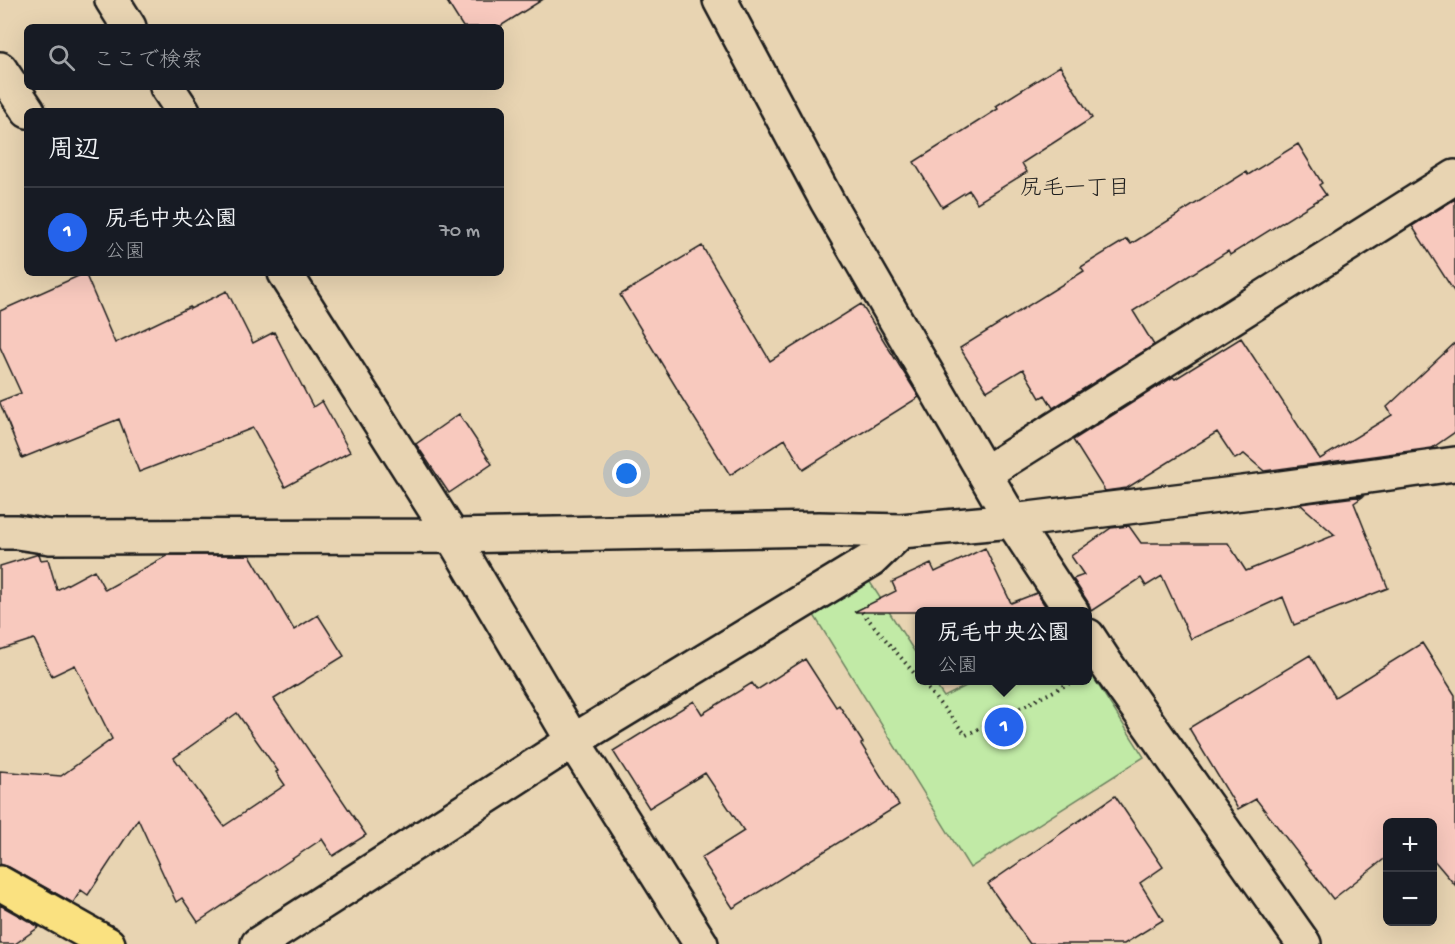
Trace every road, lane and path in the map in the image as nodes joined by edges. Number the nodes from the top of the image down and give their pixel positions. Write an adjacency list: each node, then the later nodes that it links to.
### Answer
1 (112, 0): 3 (street)
2 (720, 0): 11 (street)
3 (127, 24)
4 (0, 69): 6 (street)
5 (169, 90): 7 (street)
6 (26, 108)
7 (181, 108)
8 (1455, 177): 11 (street)
9 (287, 276): 15 (street)
10 (1455, 464): 12 (street)
11 (985, 473): 12 (street)
12 (1012, 521): 13 (street); 17 (street)
13 (901, 531): 15 (street); 16 (street)
14 (0, 532): 15 (street)
15 (452, 536): 22 (street)
16 (837, 582): 19 (path); 22 (street)
17 (1069, 607)
18 (1092, 642): 27 (street)
19 (915, 674)
20 (924, 685): 21 (path)
21 (1067, 685)
22 (573, 741): 25 (street); 26 (street)
23 (0, 883): 24 (main road)
24 (108, 944)
25 (258, 944)
26 (701, 944)
27 (1304, 944)

